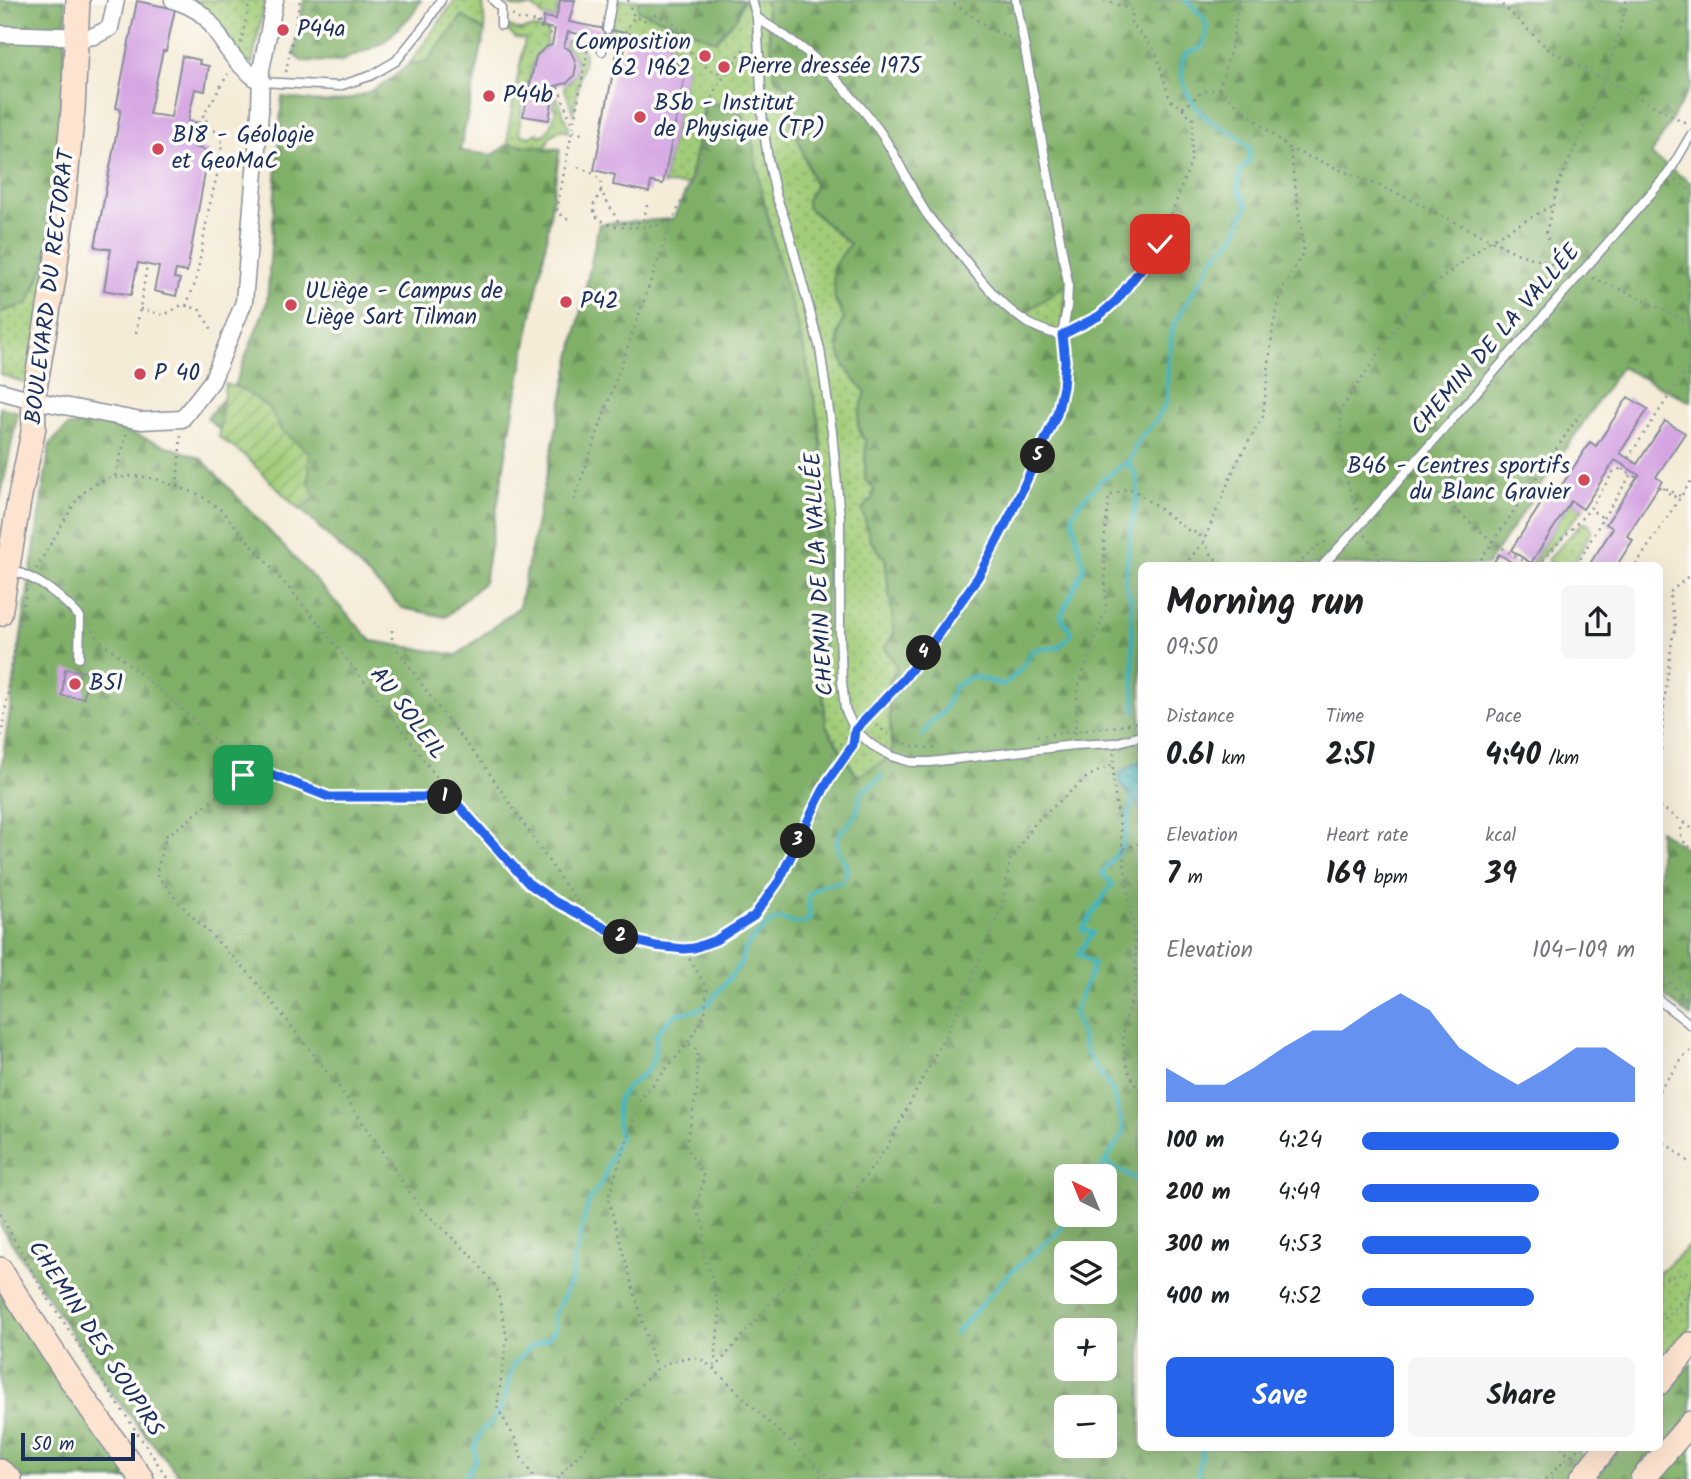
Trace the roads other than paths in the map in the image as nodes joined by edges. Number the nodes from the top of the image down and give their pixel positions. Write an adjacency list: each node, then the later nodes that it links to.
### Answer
1 (78, 0): 14 (main road, BOULEVARD DU RECTORAT)
2 (116, 0): 14 (street)
3 (173, 0): 17 (street)
4 (275, 0): 17 (street)
5 (442, 0): 17 (lane)
6 (493, 0): 11 (lane)
7 (612, 0): 12 (lane)
8 (752, 0): 10 (lane, CHEMIN DE LA VALLÉE)
9 (1016, 0): 19 (lane)
10 (757, 18): 19 (lane); 26 (lane, CHEMIN DE LA VALLÉE)
11 (502, 25)
12 (607, 29)
13 (0, 34): 14 (street)
14 (77, 37): 21 (main road, BOULEVARD DU RECTORAT)
15 (605, 39): 16 (lane)
16 (602, 51)
17 (260, 82): 21 (street)
18 (1691, 135): 22 (lane, CHEMIN DE LA VALLÉE)
19 (1062, 335): 26 (lane)
20 (0, 391): 21 (street)
21 (33, 400): 23 (main road, BOULEVARD DU RECTORAT)
22 (1326, 562)
23 (8, 568): 24 (main road, BOULEVARD DU RECTORAT); 25 (lane)
24 (0, 614)
25 (79, 658)
26 (855, 730): 27 (lane)
27 (1138, 737)
28 (1663, 1003): 29 (lane)
29 (1691, 1025)
30 (0, 1269): 37 (main road)
31 (1691, 1344): 32 (main road)
32 (1663, 1377)
33 (1691, 1423): 39 (main road)
34 (1603, 1451): 38 (main road)
35 (0, 1471): 36 (main road)
36 (10, 1479)
37 (142, 1479)
38 (1581, 1479)
39 (1642, 1479)

